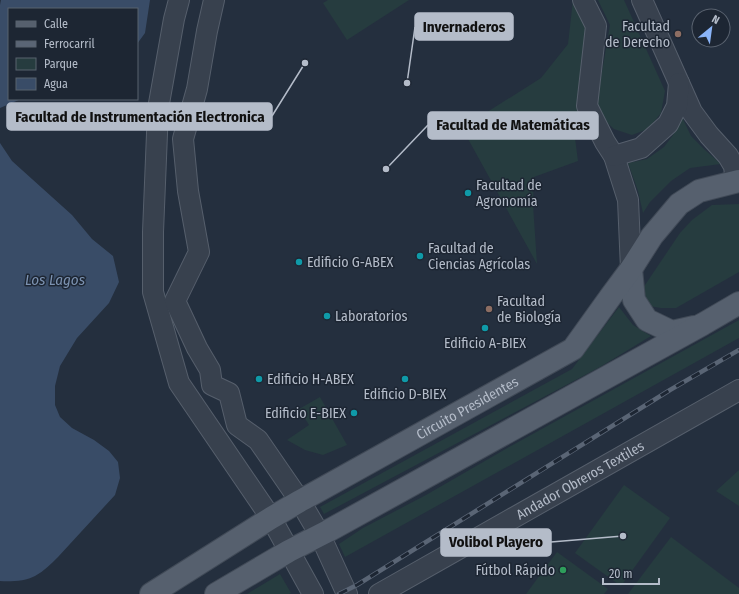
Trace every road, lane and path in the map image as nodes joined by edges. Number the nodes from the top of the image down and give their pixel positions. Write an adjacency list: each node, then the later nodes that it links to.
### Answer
1 (179, 0): 13 (street)
2 (214, 0): 12 (street)
3 (583, 0): 6 (street)
4 (642, 0): 5 (street)
5 (679, 83): 6 (street); 7 (street)
6 (614, 156): 8 (street)
7 (736, 181): 8 (main road, Circuito Presidentes)
8 (631, 269): 10 (main road); 12 (main road, Circuito Presidentes)
9 (739, 303): 10 (main road)
10 (703, 324): 14 (main road)
11 (739, 390): 20 (street, Andador Obreros Textiles)
12 (300, 501): 13 (main road, Circuito Presidentes); 14 (street)
13 (271, 518): 15 (street); 16 (main road, Circuito Presidentes)
14 (320, 535): 15 (main road); 19 (street)
15 (289, 551): 17 (main road); 18 (street)
16 (151, 594)
17 (216, 594)
18 (313, 594)
19 (347, 594)
20 (379, 594)

